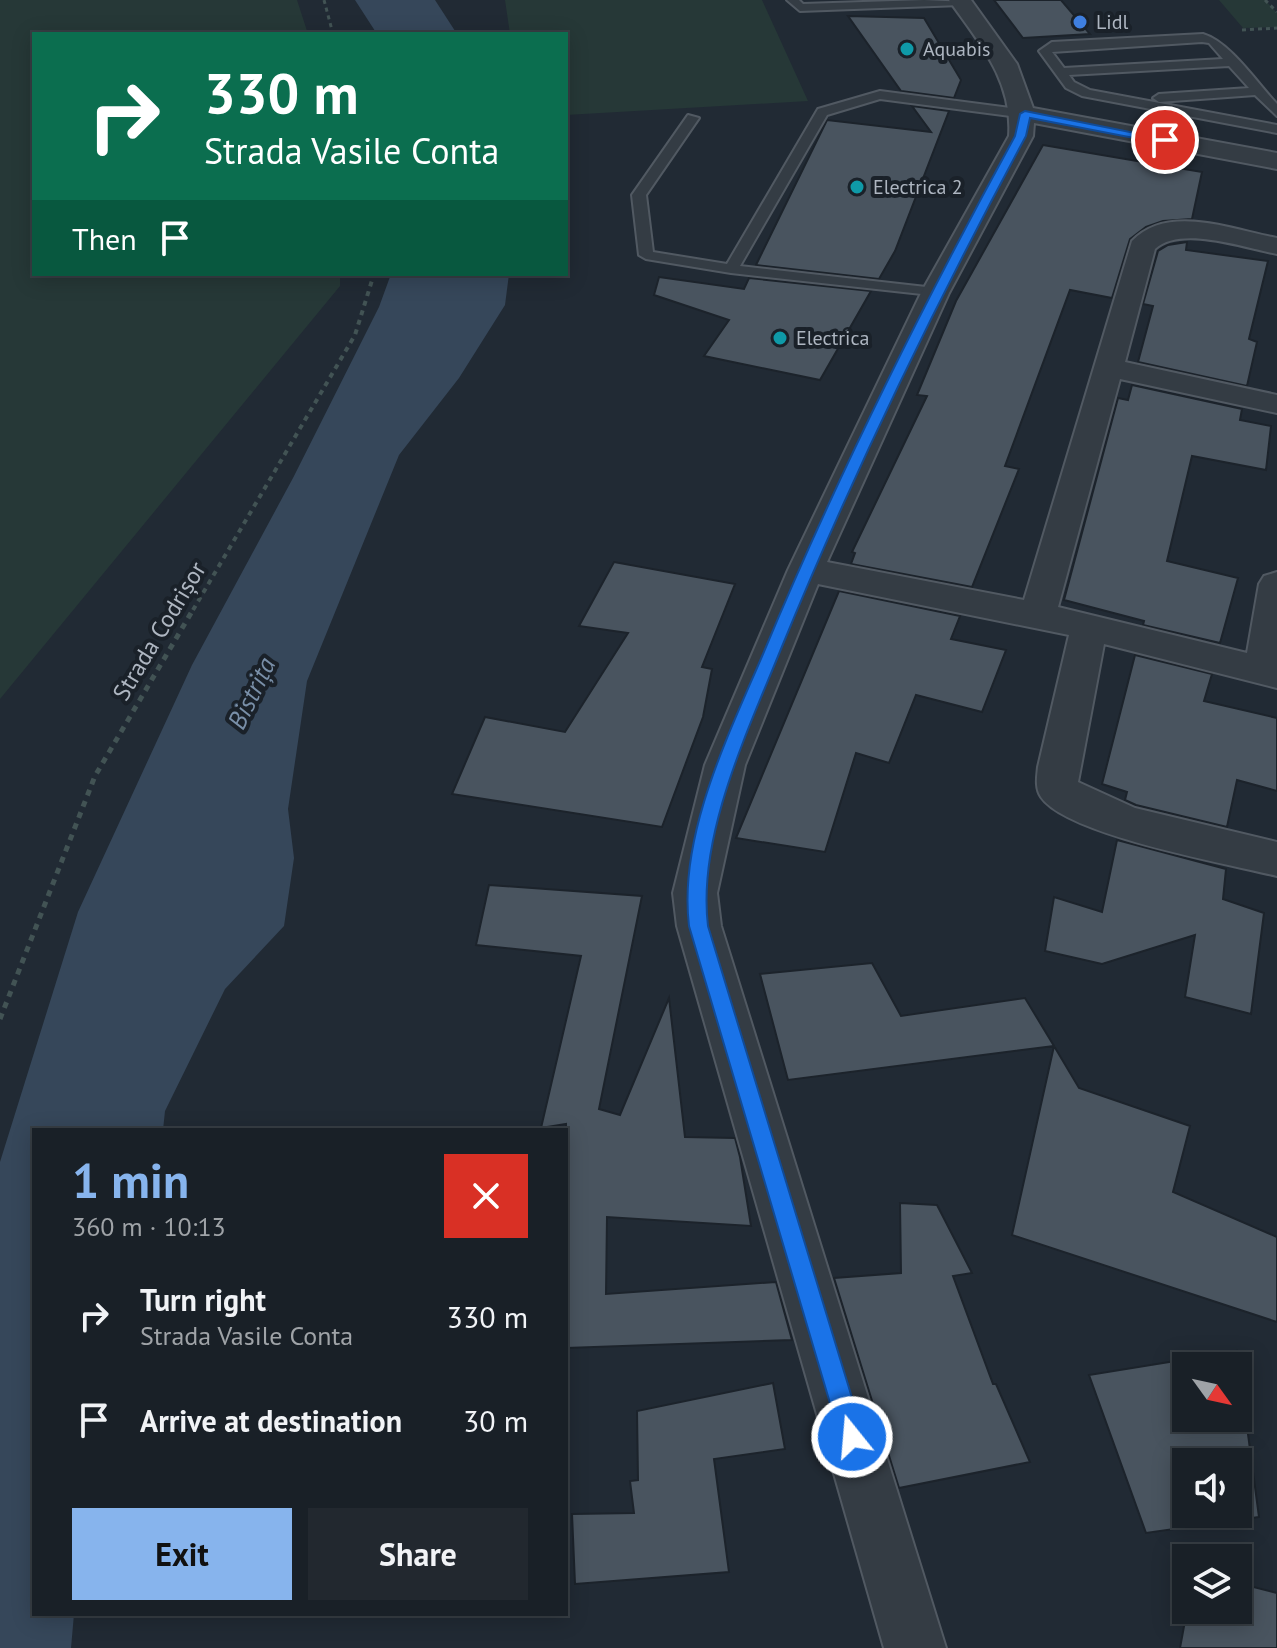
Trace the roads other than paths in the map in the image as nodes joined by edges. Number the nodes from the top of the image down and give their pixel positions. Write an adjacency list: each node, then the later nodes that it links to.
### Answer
1 (793, 0): 2 (lane)
2 (960, 1): 8 (street)
3 (1234, 62): 4 (lane); 4 (lane); 5 (lane)
4 (1061, 72): 6 (lane)
5 (1259, 91): 6 (lane); 7 (lane)
6 (1126, 101): 10 (lane)
7 (1277, 112)
8 (1025, 114): 11 (street); 13 (lane); 14 (street)
9 (693, 118): 13 (lane)
10 (1277, 129)
11 (1277, 161)
12 (1277, 246): 15 (street)
13 (731, 269): 14 (lane)
14 (935, 293): 17 (street)
15 (1110, 368): 16 (street); 19 (street)
16 (1277, 404)
17 (806, 570): 19 (street); 23 (street)
18 (1277, 584): 21 (street)
19 (1038, 615): 20 (street)
20 (1089, 627): 21 (street); 22 (street)
21 (1270, 672)
22 (1277, 859)
23 (915, 1648)

